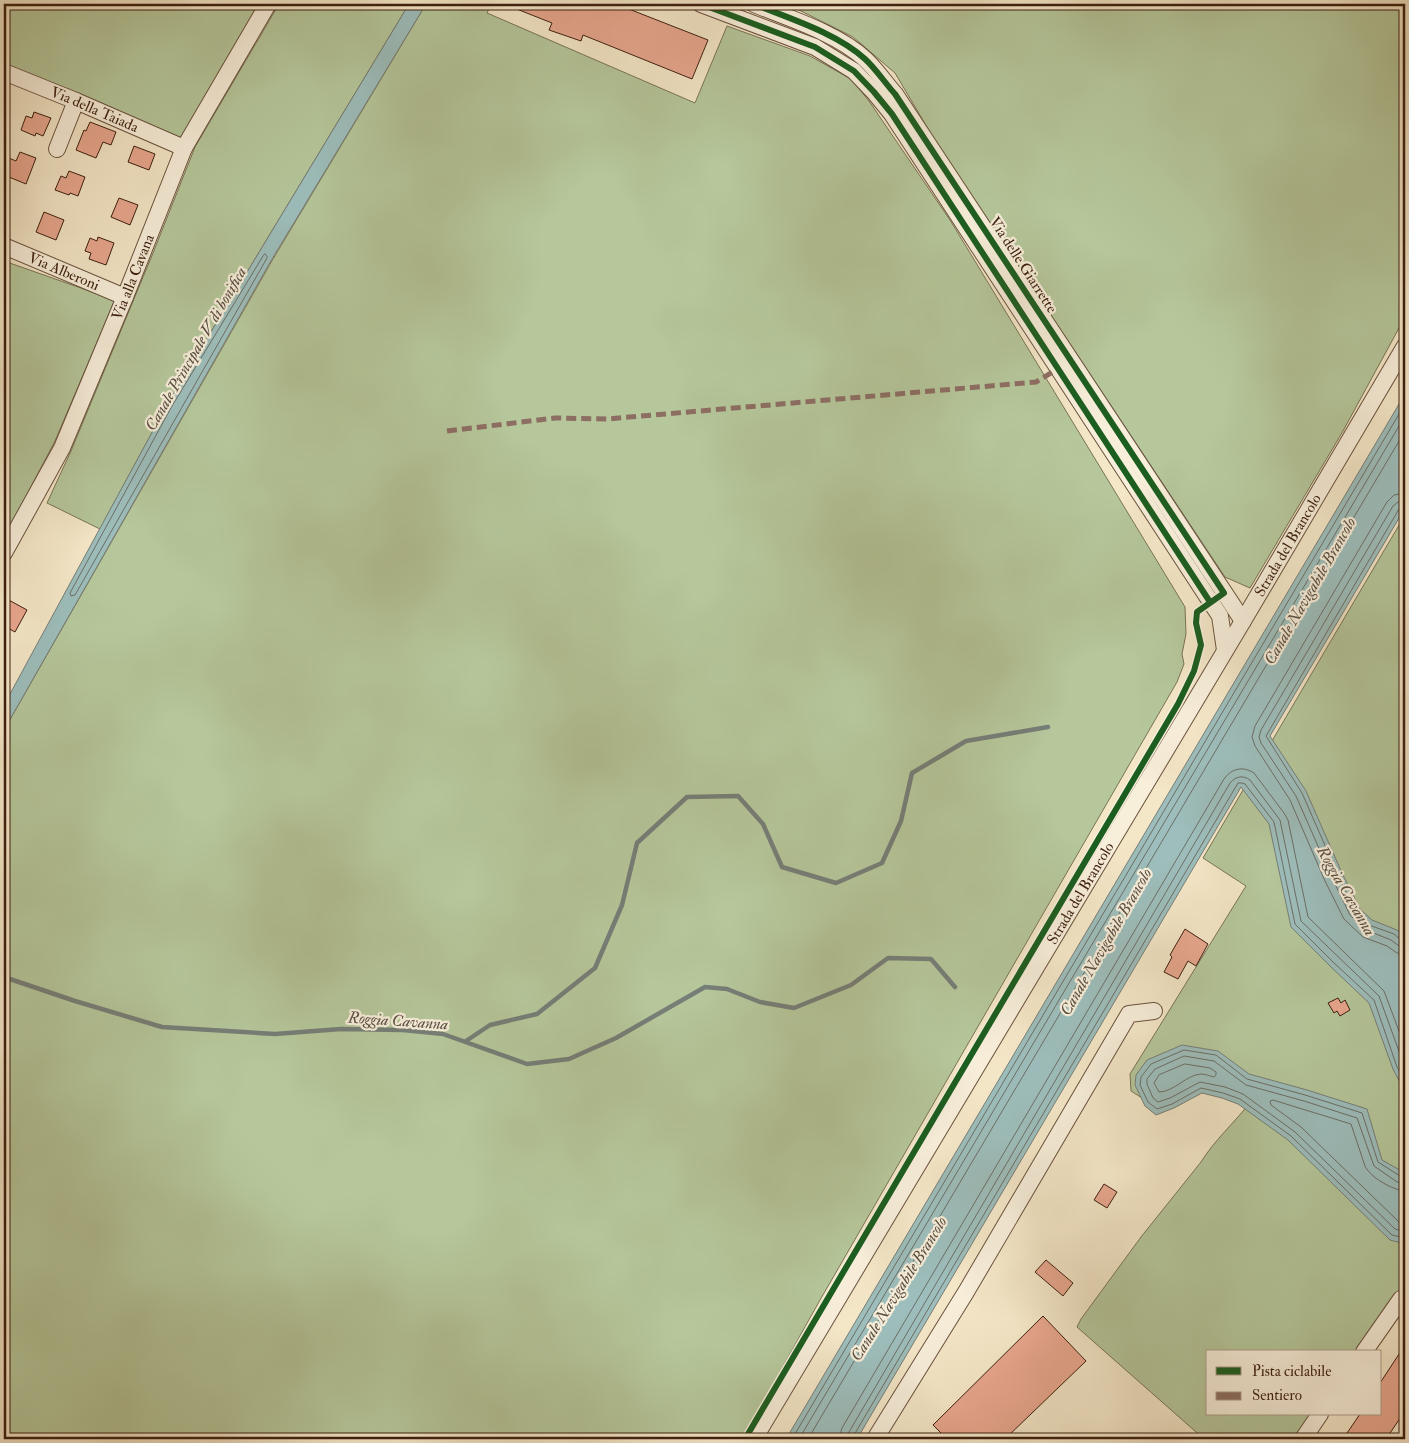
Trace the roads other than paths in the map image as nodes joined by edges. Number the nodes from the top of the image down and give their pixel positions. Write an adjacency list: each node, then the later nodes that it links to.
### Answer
1 (268, 4): 6 (street, Via alla Cavana)
2 (701, 4): 15 (street, Via delle Giarrette)
3 (754, 4): 12 (street, Via delle Giarrette)
4 (4, 72): 5 (street, Via della Taiada)
5 (76, 101): 6 (street, Via della Taiada); 7 (street)
6 (184, 148): 9 (street, Via alla Cavana)
7 (57, 149)
8 (4, 246): 9 (street, Via Alberoni)
9 (125, 297): 11 (street, Via alla Cavana)
10 (1405, 346): 13 (street, Strada del Brancolo)
11 (4, 553)
12 (1230, 601): 13 (street); 14 (street, Via delle Giarrette)
13 (1254, 601): 14 (street, Strada del Brancolo)
14 (1243, 621): 15 (street, Strada del Brancolo)
15 (1229, 644): 20 (street, Strada del Brancolo)
16 (1154, 1011): 21 (street)
17 (1401, 1299): 18 (street)
18 (1365, 1350)
19 (1319, 1416): 22 (street)
20 (754, 1439)
21 (875, 1439)
22 (1303, 1439)

